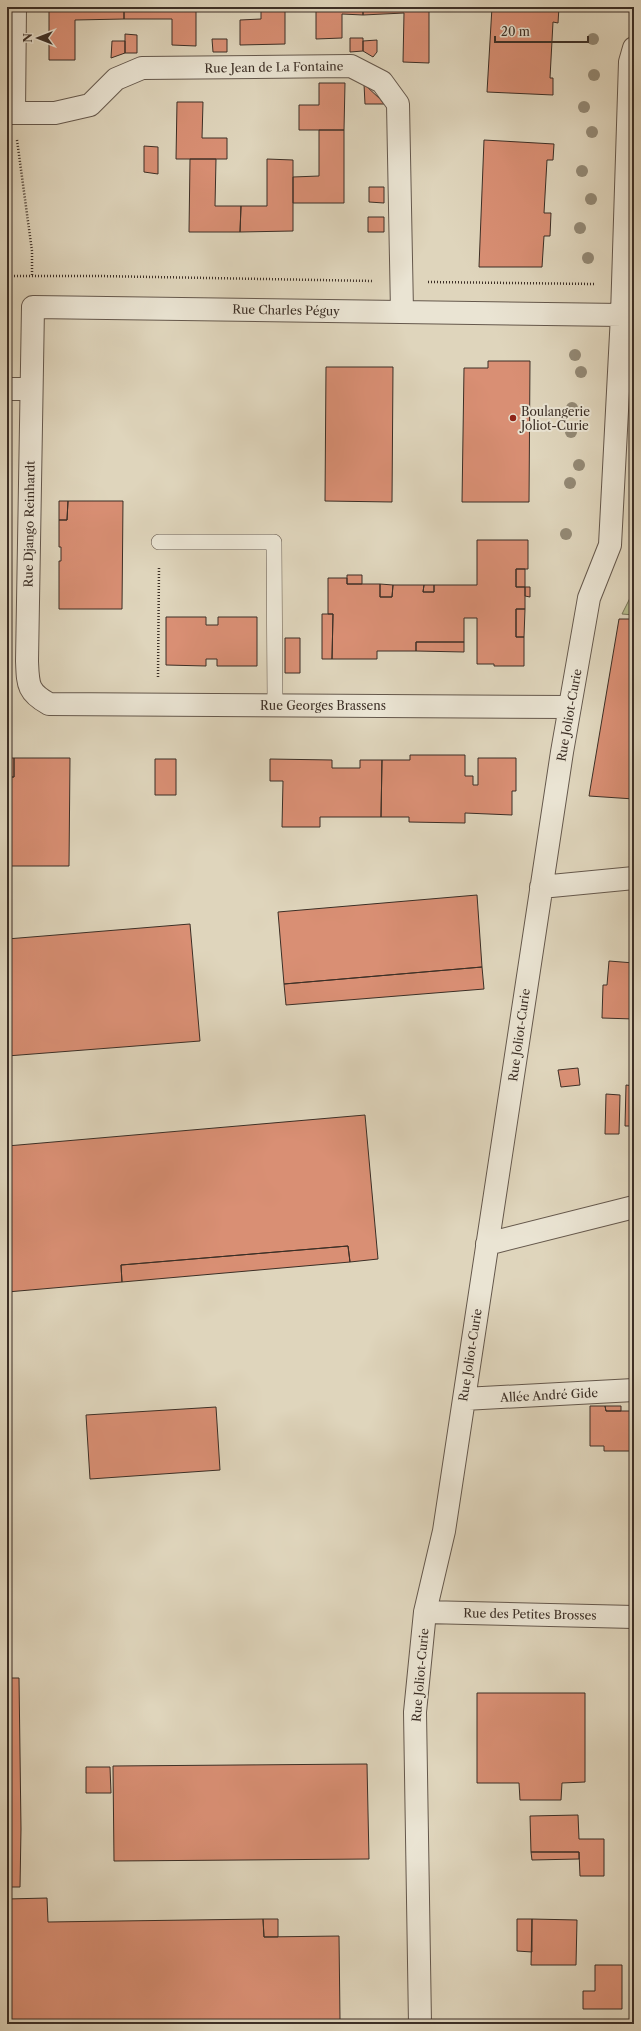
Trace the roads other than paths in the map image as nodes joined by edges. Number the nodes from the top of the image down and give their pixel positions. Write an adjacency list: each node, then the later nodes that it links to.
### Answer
1 (15, 7): 3 (street)
2 (634, 48): 4 (street, Rue Joliot-Curie)
3 (11, 113): 6 (street, Rue Jean de La Fontaine)
4 (630, 169): 7 (street, Rue Joliot-Curie)
5 (33, 307): 6 (street, Rue Charles Péguy); 9 (street, Rue Django Reinhardt)
6 (402, 311): 7 (street, Rue Charles Péguy)
7 (622, 315): 13 (street, Rue Joliot-Curie)
8 (7, 389): 9 (street)
9 (31, 389): 11 (street, Rue Django Reinhardt)
10 (159, 542): 12 (lane)
11 (76, 703): 12 (street, Rue Georges Brassens)
12 (275, 704): 13 (street, Rue Georges Brassens)
13 (570, 707): 15 (street, Rue Joliot-Curie)
14 (634, 878): 15 (street)
15 (541, 887): 17 (street, Rue Joliot-Curie)
16 (634, 1207): 17 (street)
17 (488, 1244): 19 (street, Rue Joliot-Curie)
18 (634, 1390): 19 (street, Allée André Gide)
19 (464, 1399): 20 (street, Rue Joliot-Curie)
20 (425, 1612): 21 (street, Rue des Petites Brosses); 22 (street, Rue Joliot-Curie)
21 (634, 1617)
22 (420, 2024)

